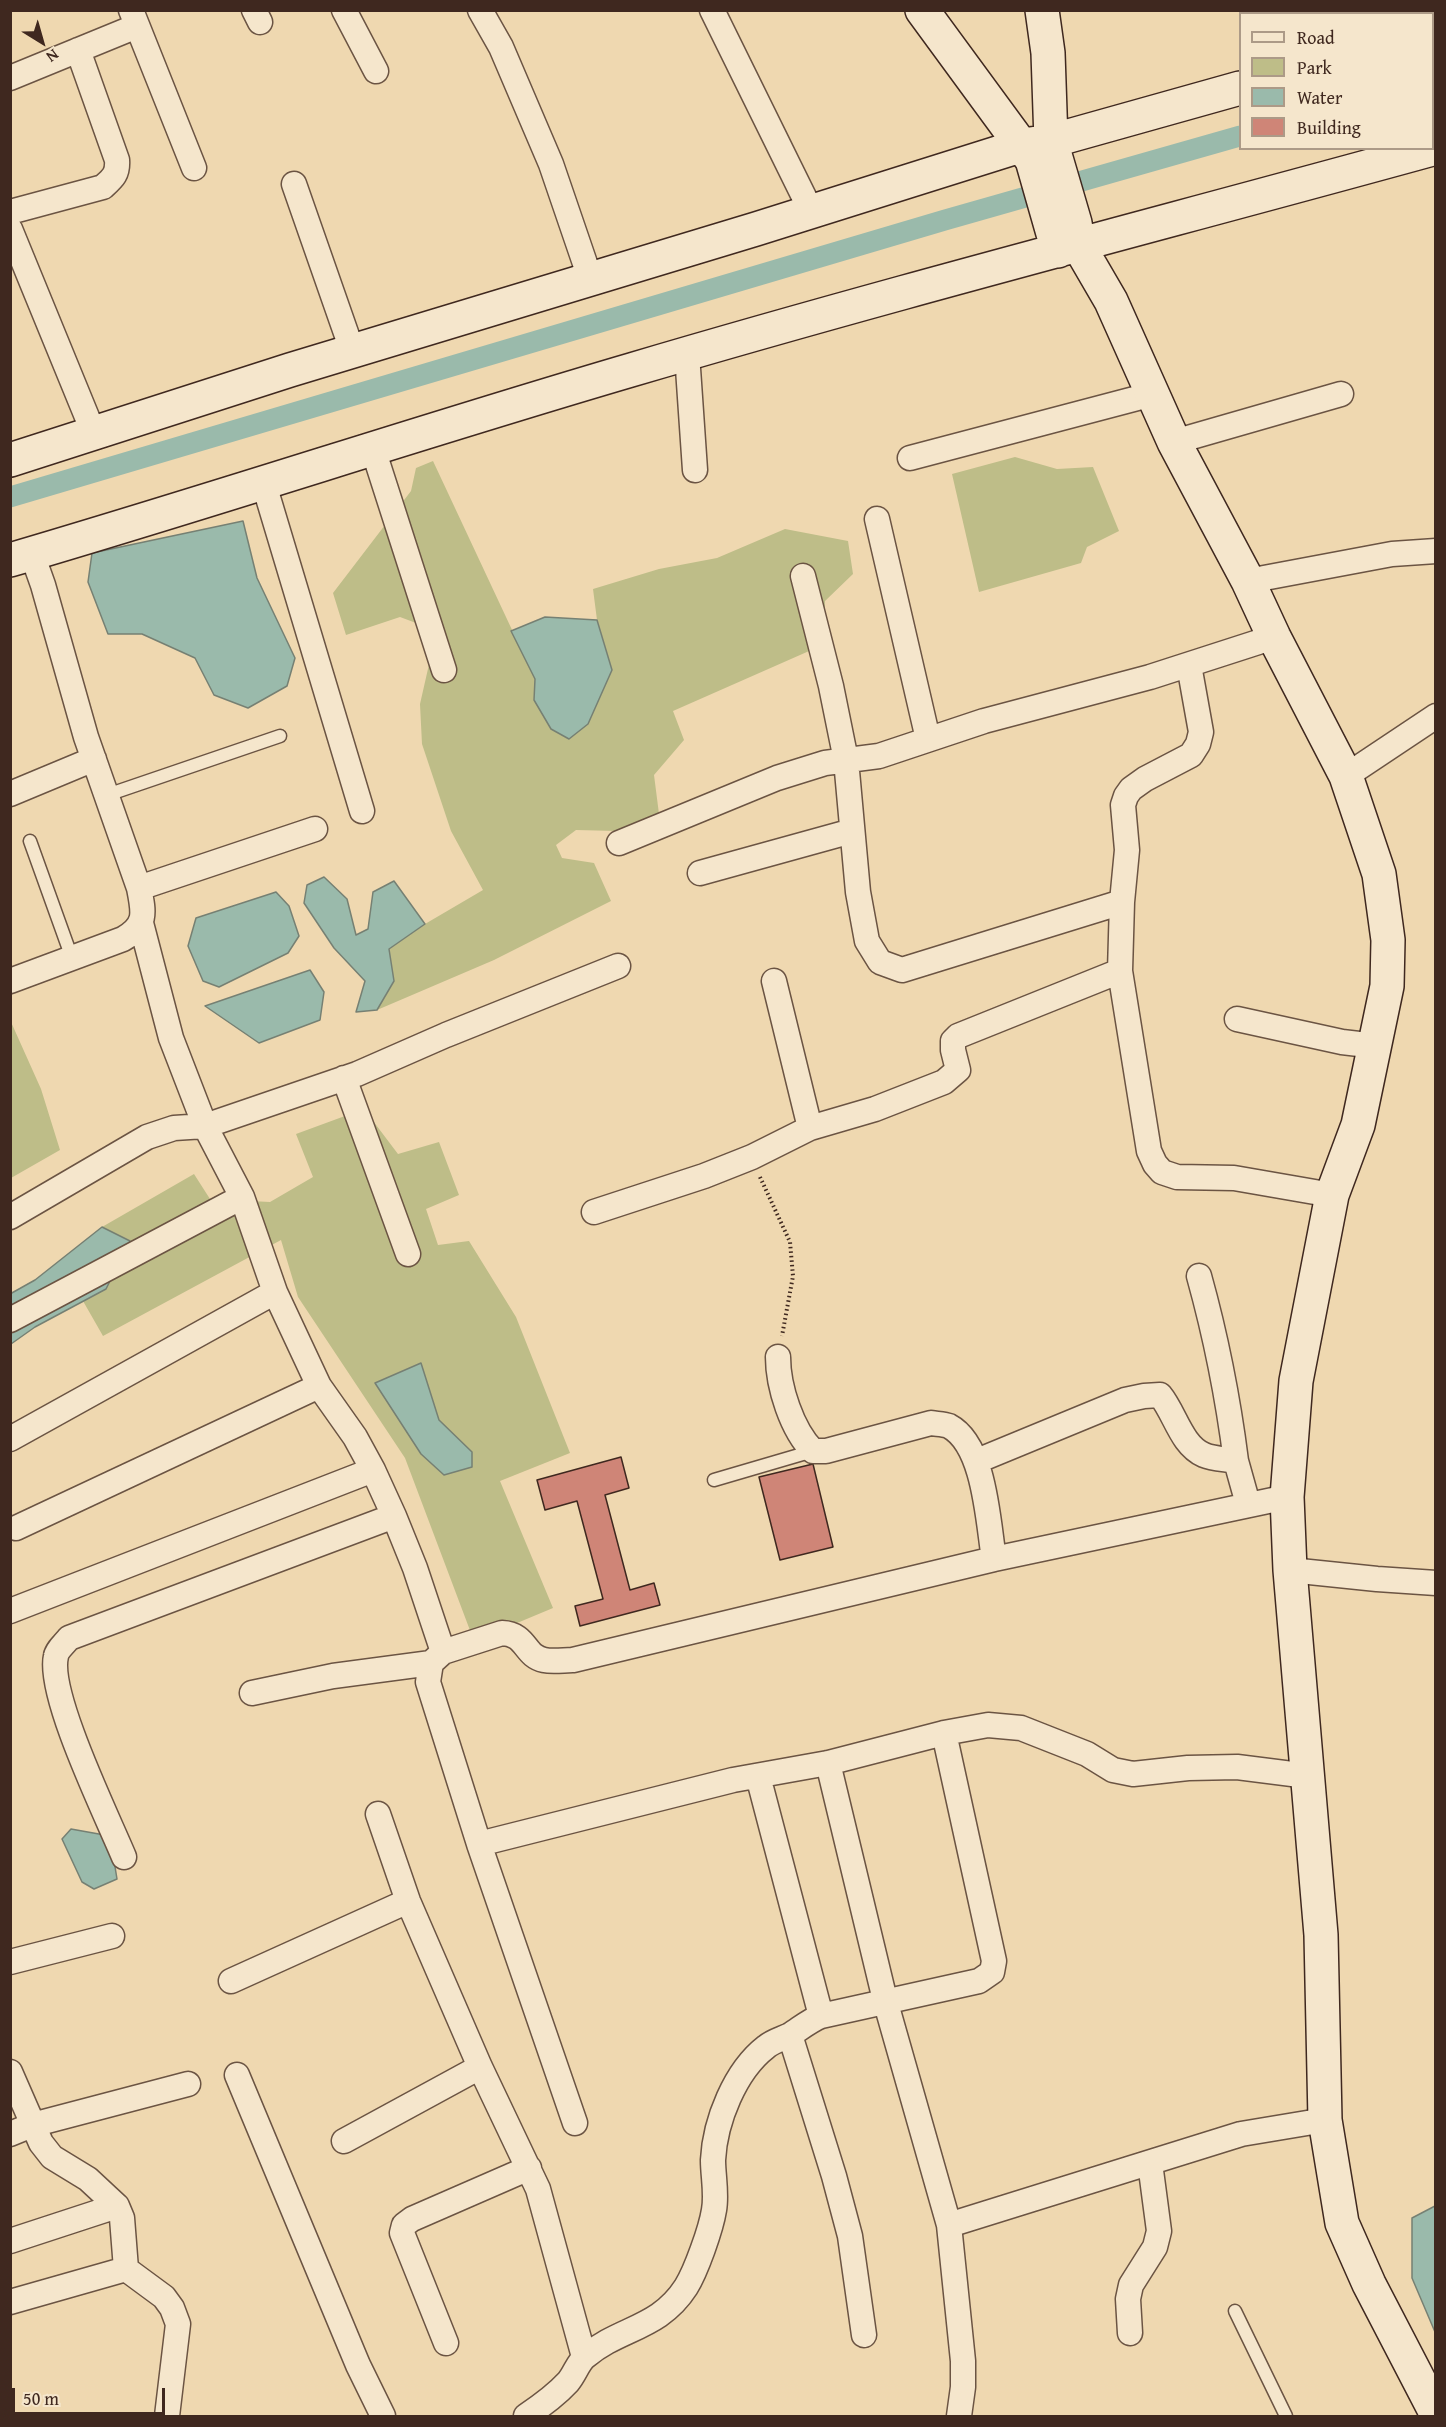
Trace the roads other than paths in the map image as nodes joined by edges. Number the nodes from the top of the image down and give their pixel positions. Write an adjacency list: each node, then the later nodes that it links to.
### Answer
1 (344, 10): 8 (street)
2 (480, 10): 19 (street)
3 (712, 10): 15 (street)
4 (922, 10): 12 (street)
5 (1042, 10): 12 (street)
6 (134, 18): 7 (street); 13 (street)
7 (78, 50): 9 (street); 16 (street)
8 (376, 71)
9 (10, 78)
10 (1239, 88): 12 (street)
11 (1428, 150): 18 (street)
12 (1042, 157): 15 (street); 18 (street)
13 (194, 168)
14 (294, 184): 20 (street)
15 (811, 211): 19 (street)
16 (10, 212)
17 (10, 229): 24 (street)
18 (1066, 237): 21 (street); 22 (street)
19 (590, 278): 20 (street)
20 (352, 351): 24 (street)
21 (687, 354): 26 (street); 29 (street)
22 (1153, 394): 25 (street); 27 (street)
23 (1341, 394): 25 (street)
24 (94, 434): 28 (street)
25 (1174, 442): 35 (street)
26 (373, 449): 30 (street); 38 (street)
27 (910, 459)
28 (10, 460)
29 (695, 470)
30 (263, 482): 33 (street); 47 (street)
31 (878, 519): 41 (street)
32 (1436, 551): 35 (street)
33 (21, 557): 42 (street)
34 (803, 576): 43 (street)
35 (1248, 581): 36 (street)
36 (1274, 637): 37 (street); 44 (street)
37 (1189, 665): 41 (street); 54 (street)
38 (444, 670)
39 (1436, 716): 44 (street)
40 (280, 736): 46 (lane)
41 (928, 739): 43 (street)
42 (94, 759): 45 (street); 46 (street)
43 (846, 760): 49 (street); 51 (street)
44 (1346, 776): 62 (street)
45 (10, 794)
46 (106, 795): 53 (street)
47 (362, 811)
48 (315, 829): 53 (street)
49 (852, 831): 52 (street); 54 (street)
50 (30, 841): 56 (lane)
51 (619, 843)
52 (700, 873)
53 (139, 888): 55 (street)
54 (1122, 902): 58 (street)
55 (141, 922): 56 (street); 64 (street)
56 (72, 958): 59 (street)
57 (618, 966): 63 (street)
58 (1119, 971): 65 (street); 66 (street)
59 (10, 981)
60 (774, 981): 65 (street)
61 (1238, 1019): 62 (street)
62 (1376, 1046): 66 (street)
63 (344, 1078): 64 (street); 70 (street)
64 (205, 1126): 67 (street); 69 (street)
65 (810, 1128): 68 (street)
66 (1332, 1196): 82 (street)
67 (242, 1197): 72 (street); 73 (street)
68 (594, 1212)
69 (10, 1217)
70 (408, 1254)
71 (1199, 1276): 79 (street)
72 (275, 1292): 75 (street); 76 (street)
73 (10, 1320)
74 (778, 1357): 77 (street)
75 (319, 1386): 80 (street); 85 (street)
76 (10, 1439)
77 (813, 1451): 78 (street); 81 (lane)
78 (977, 1461): 79 (street); 86 (street)
79 (1236, 1461): 83 (street)
80 (373, 1470): 84 (street); 89 (street)
81 (714, 1480)
82 (1287, 1497): 83 (street); 87 (street)
83 (1248, 1504): 86 (street)
84 (394, 1516): 90 (street); 98 (street)
85 (16, 1528)
86 (994, 1558): 90 (street)
87 (1290, 1570): 88 (street); 95 (street)
88 (1436, 1582)
89 (10, 1611)
90 (437, 1658): 91 (street); 97 (street)
91 (252, 1693)
92 (944, 1733): 93 (street); 95 (street); 103 (street)
93 (828, 1763): 94 (street); 103 (street)
94 (758, 1776): 97 (street); 104 (street)
95 (1308, 1776): 110 (street)
96 (378, 1814): 99 (street)
97 (479, 1844): 111 (street)
98 (124, 1857)
99 (408, 1901): 102 (street); 106 (street)
100 (112, 1936): 101 (street)
101 (10, 1962)
102 (231, 1981)
103 (885, 2000): 104 (street); 117 (street)
104 (821, 2016): 105 (street)
105 (790, 2035): 123 (street); 125 (street)
106 (480, 2067): 113 (street); 115 (street)
107 (10, 2072): 112 (street)
108 (237, 2075): 128 (street)
109 (188, 2084): 112 (street)
110 (1325, 2120): 114 (street); 126 (street)
111 (575, 2123)
112 (21, 2129): 116 (street)
113 (344, 2140)
114 (1150, 2163): 117 (street); 122 (street)
115 (529, 2168): 124 (street); 125 (street)
116 (117, 2206): 118 (street); 119 (street)
117 (949, 2225): 130 (street)
118 (10, 2241)
119 (126, 2269): 120 (street); 127 (street)
120 (10, 2302)
121 (1235, 2311): 131 (lane)
122 (1130, 2332)
123 (864, 2335)
124 (446, 2343)
125 (584, 2357): 129 (street)
126 (1436, 2413)
127 (167, 2416)
128 (383, 2416)
129 (526, 2416)
130 (959, 2416)
131 (1286, 2416)

